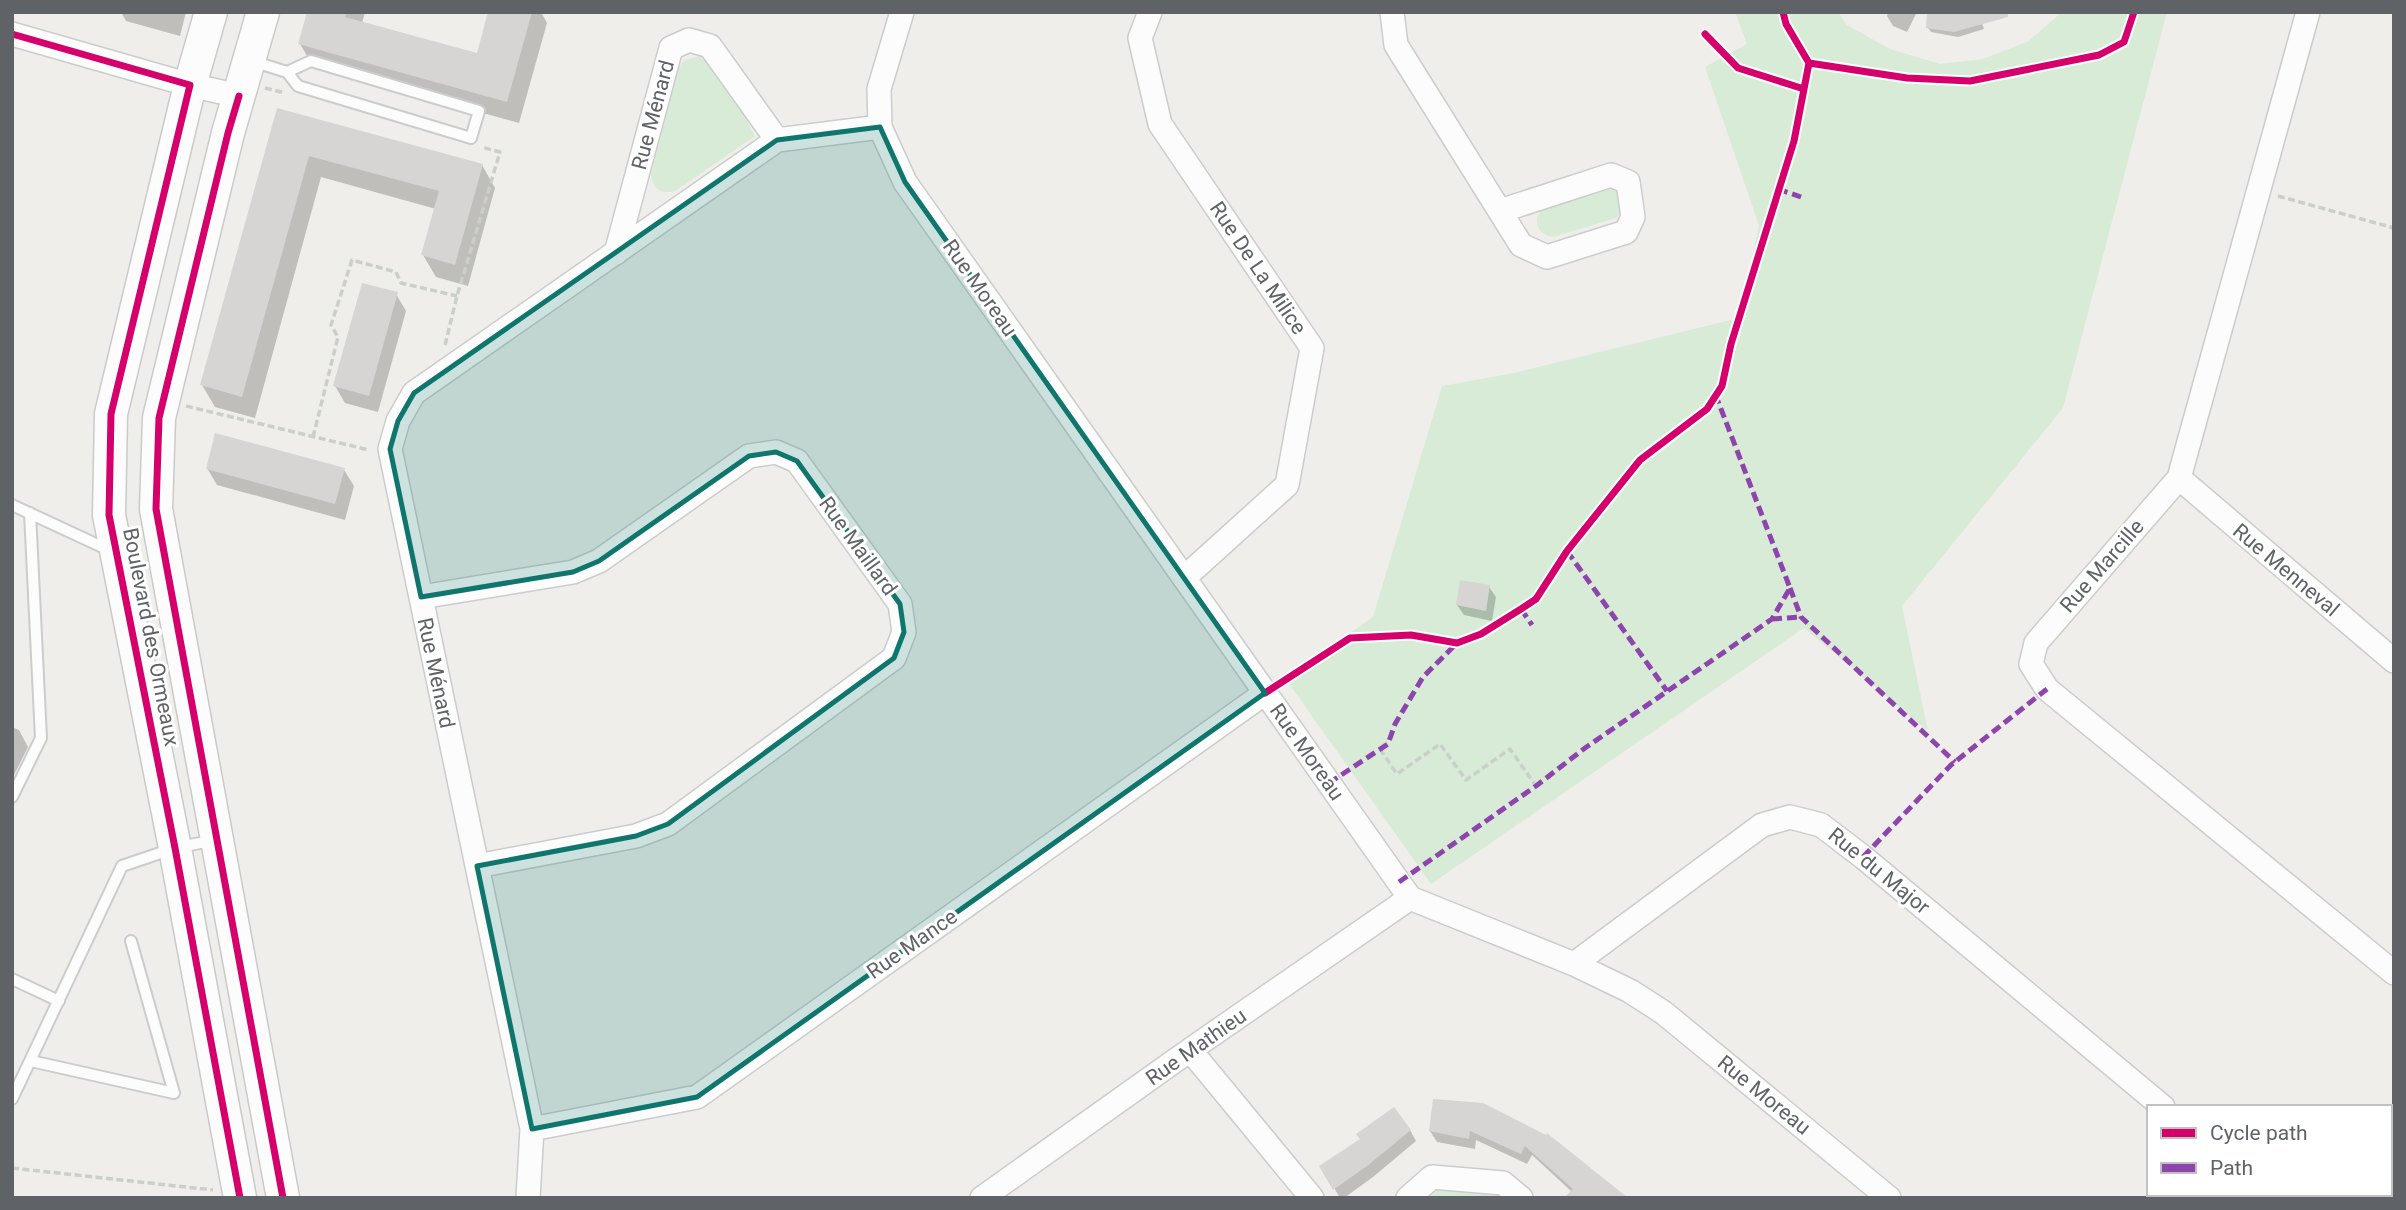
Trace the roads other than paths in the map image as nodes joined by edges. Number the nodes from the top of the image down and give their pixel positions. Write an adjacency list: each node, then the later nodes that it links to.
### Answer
1 (211, 12): 10 (street, Boulevard des Ormeaux)
2 (263, 12): 9 (street, Boulevard des Ormeaux)
3 (902, 12): 11 (street, Rue Moreau)
4 (1150, 12): 19 (street, Rue De La Milice)
5 (1392, 12): 13 (street)
6 (2308, 12): 15 (street, Rue Marcille)
7 (12, 34): 10 (street)
8 (287, 72): 8 (lane); 9 (lane)
9 (244, 80): 10 (street); 24 (street, Boulevard des Ormeaux)
10 (190, 85): 18 (street, Boulevard des Ormeaux)
11 (880, 127): 12 (street, Rue Ménard); 19 (street, Rue Moreau)
12 (777, 140): 14 (street, Rue Ménard); 14 (street, Rue Ménard)
13 (1500, 211): 13 (street)
14 (616, 253): 20 (street, Rue Ménard)
15 (2179, 478): 21 (street, Rue Menneval); 30 (street, Rue Marcille)
16 (12, 505): 17 (lane)
17 (30, 513): 18 (lane); 23 (lane)
18 (117, 554): 25 (street, Boulevard des Ormeaux)
19 (1184, 578): 22 (street, Rue Moreau)
20 (421, 597): 26 (street, Rue Ménard); 26 (street, Rue Maillard)
21 (2394, 661)
22 (1265, 693): 27 (street, Rue Moreau); 37 (street, Rue Mance)
23 (12, 797)
24 (217, 839): 25 (lane); 40 (street, Boulevard des Ormeaux)
25 (175, 848): 32 (lane); 38 (street, Boulevard des Ormeaux)
26 (477, 866): 37 (street, Rue Ménard)
27 (1410, 898): 29 (street, Rue Moreau); 33 (street, Rue Mathieu)
28 (131, 941): 34 (lane)
29 (1574, 964): 36 (street, Rue du Major); 45 (street, Rue Moreau)
30 (2394, 973)
31 (12, 979): 32 (lane)
32 (59, 1001): 34 (lane)
33 (1190, 1050): 39 (street, Rue Mathieu); 42 (street)
34 (31, 1061): 35 (lane)
35 (12, 1099)
36 (2161, 1105)
37 (531, 1129): 41 (street, Rue Ménard)
38 (240, 1195)
39 (988, 1196)
40 (283, 1198)
41 (528, 1198)
42 (1312, 1198)
43 (1408, 1198): 44 (street)
44 (1521, 1198)
45 (1889, 1198)

